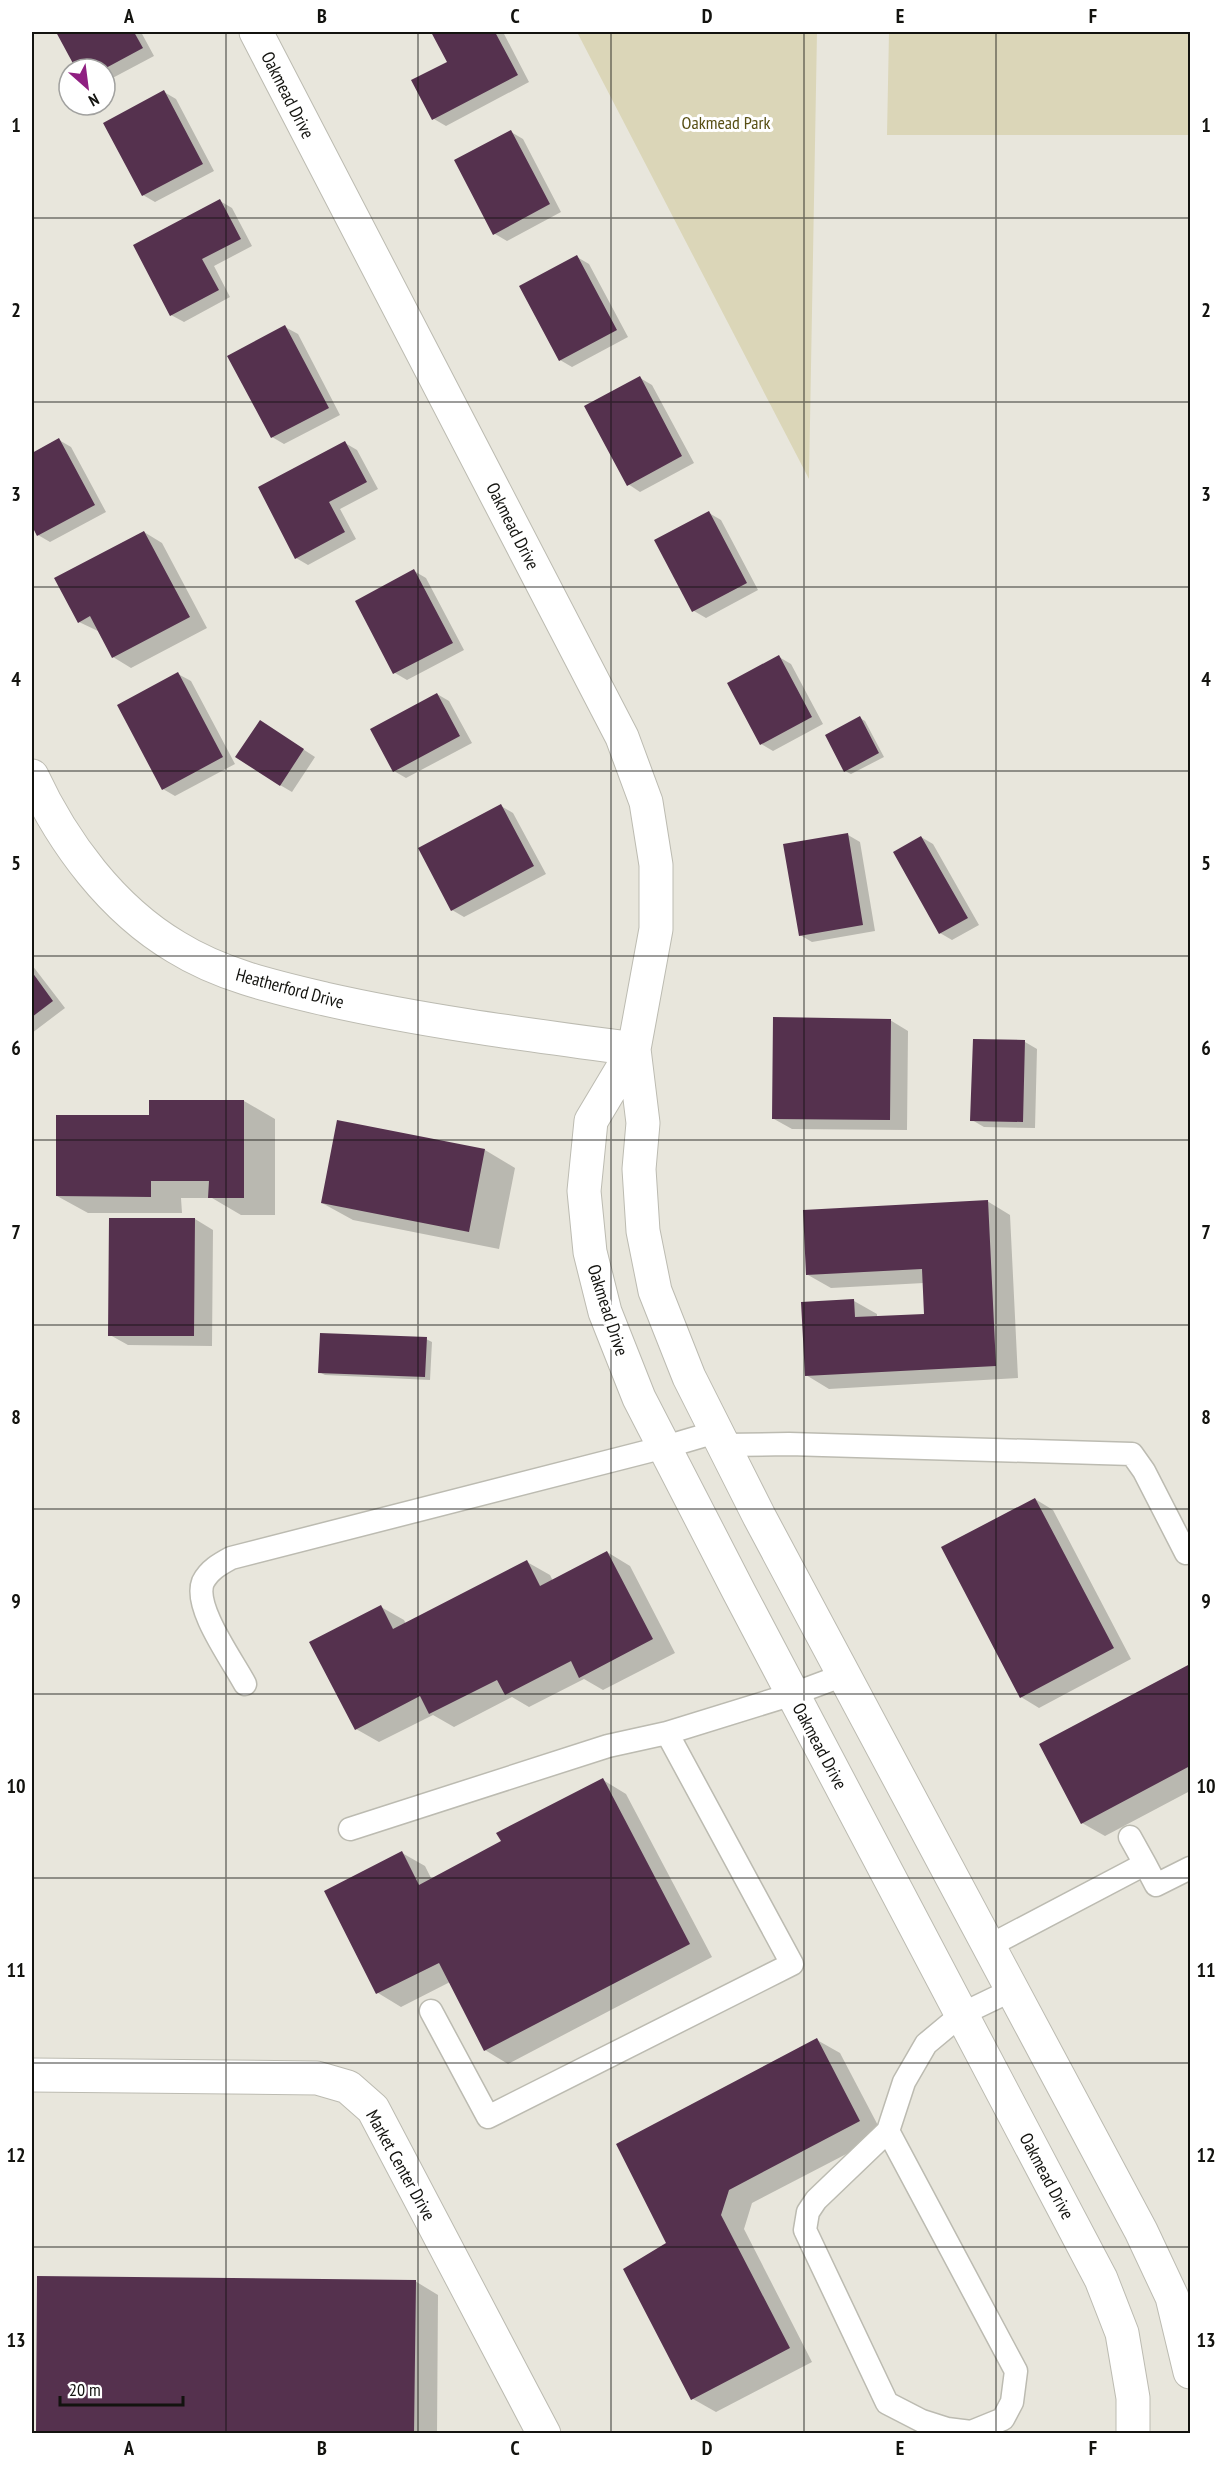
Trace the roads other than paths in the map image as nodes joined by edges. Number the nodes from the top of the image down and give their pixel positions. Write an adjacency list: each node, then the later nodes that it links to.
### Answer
1 (255, 32): 3 (street, Oakmead Drive)
2 (32, 776): 3 (street, Heatherford Drive)
3 (634, 1049): 4 (street, Oakmead Drive); 5 (street, Oakmead Drive)
4 (720, 1438): 5 (lane); 6 (lane); 7 (street, Oakmead Drive)
5 (665, 1448): 8 (lane); 9 (street, Oakmead Drive)
6 (1186, 1553)
7 (844, 1675): 9 (lane); 15 (street, Oakmead Drive)
8 (245, 1684)
9 (793, 1694): 10 (lane); 18 (street, Oakmead Drive)
10 (667, 1733): 11 (lane); 17 (lane)
11 (350, 1828)
12 (1131, 1838): 13 (lane)
13 (1144, 1864): 14 (lane); 15 (lane)
14 (1191, 1868)
15 (989, 1946): 16 (street, Oakmead Drive)
16 (1012, 1990): 18 (lane); 21 (street, Oakmead Drive)
17 (431, 2012)
18 (962, 2014): 20 (lane); 24 (street, Oakmead Drive)
19 (32, 2075): 23 (street, Market Center Drive)
20 (888, 2131): 20 (lane)
21 (1181, 2294): 22 (street, Oakmead Drive)
22 (1191, 2372)
23 (544, 2433)
24 (1133, 2433)

